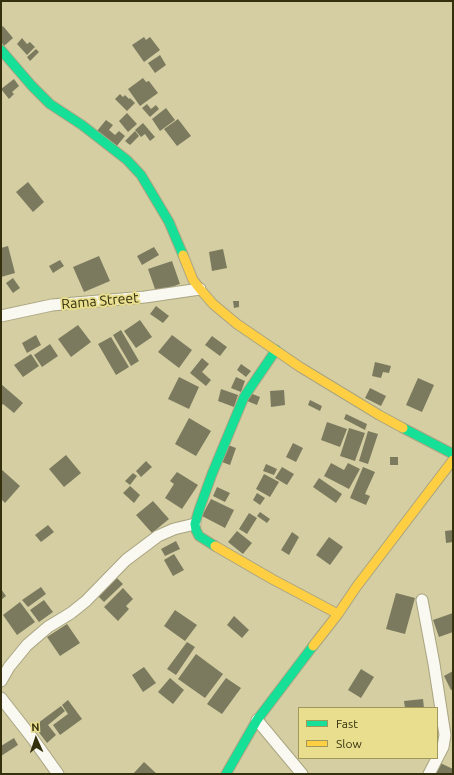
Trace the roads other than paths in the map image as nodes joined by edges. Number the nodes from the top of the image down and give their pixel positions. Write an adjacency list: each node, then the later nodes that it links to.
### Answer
1 (1, 50): 2 (street)
2 (200, 290): 3 (street, Rama Street); 4 (street)
3 (1, 316)
4 (276, 350): 5 (street); 7 (street)
5 (453, 454)
6 (453, 460): 9 (street)
7 (195, 524): 9 (street); 10 (street)
8 (422, 600): 13 (street)
9 (338, 614): 12 (street)
10 (1, 681)
11 (1, 698): 15 (street)
12 (258, 720): 16 (street); 17 (street)
13 (438, 758)
14 (437, 759): 18 (street)
15 (58, 774)
16 (226, 774)
17 (302, 774)
18 (429, 774)

